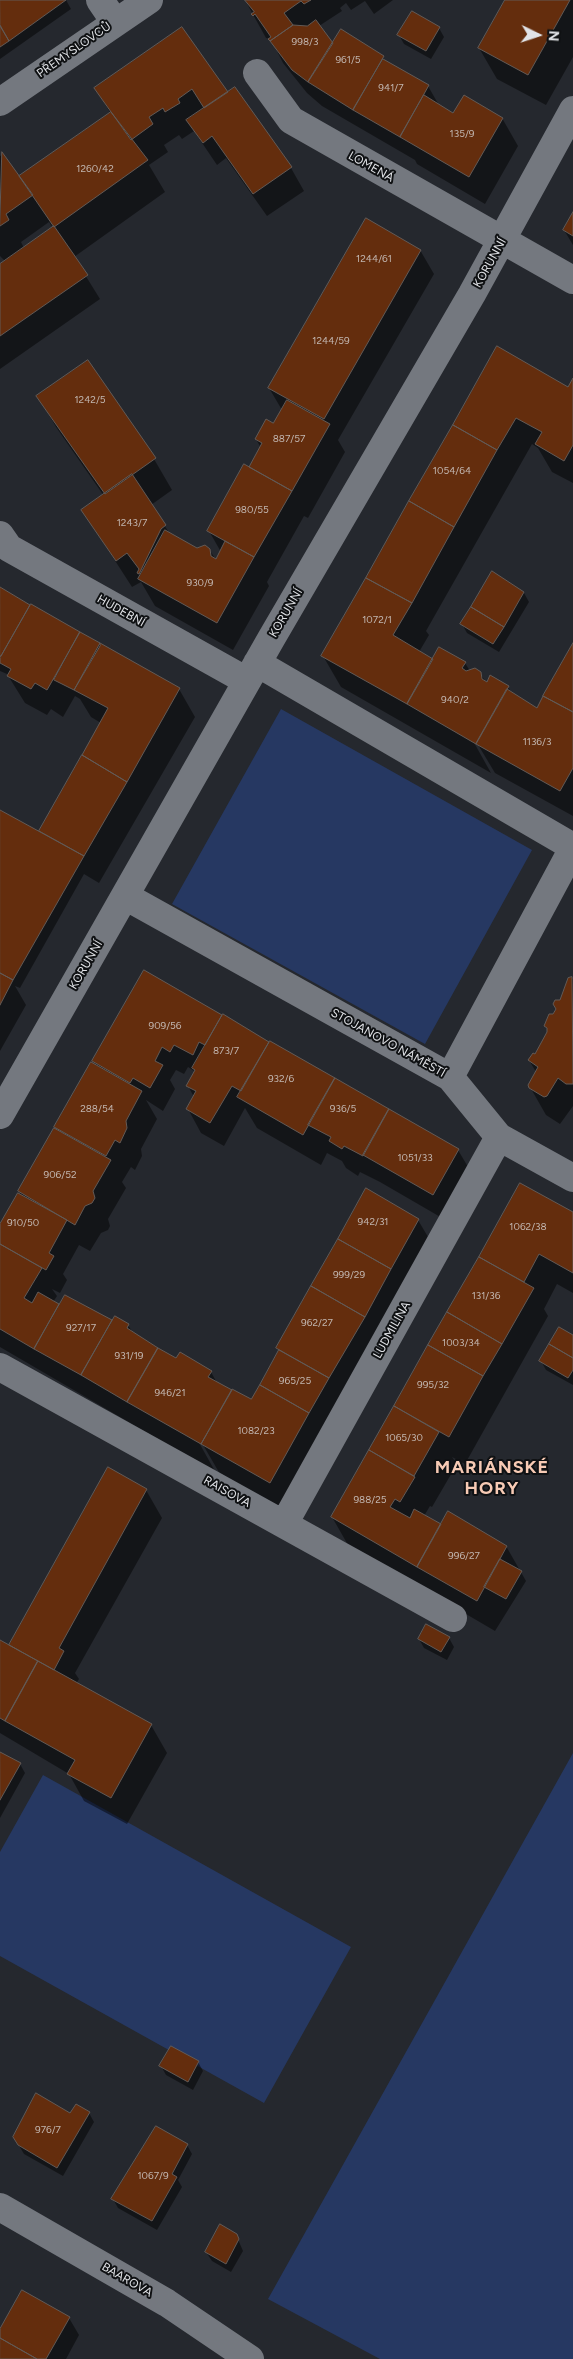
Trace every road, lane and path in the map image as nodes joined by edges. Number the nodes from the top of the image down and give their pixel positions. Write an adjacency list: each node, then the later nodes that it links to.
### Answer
1 (100, 0): 3 (street)
2 (149, 0): 3 (street, PŘEMYSLOVCŮ)
3 (115, 22): 5 (street, PŘEMYSLOVCŮ)
4 (256, 72): 7 (street, LOMENÁ)
5 (0, 102)
6 (573, 110): 7 (street, KORUNNÍ)
7 (502, 241): 8 (street, LOMENÁ); 10 (street, KORUNNÍ)
8 (573, 280)
9 (0, 535): 10 (street, HUDEBNÍ)
10 (252, 672): 11 (street, STOJANOVO NÁMĚSTÍ); 12 (street, KORUNNÍ)
11 (573, 848): 13 (street, STOJANOVO NÁMĚSTÍ)
12 (125, 896): 13 (street, STOJANOVO NÁMĚSTÍ); 14 (street, KORUNNÍ)
13 (450, 1077): 15 (street)
14 (0, 1116)
15 (499, 1137): 16 (street); 18 (street, LUDMILINA)
16 (573, 1178)
17 (0, 1367): 18 (street, RAISOVA)
18 (284, 1524): 19 (street, RAISOVA)
19 (453, 1618)
20 (0, 2207): 21 (street, BAAROVA)
21 (250, 2359)

